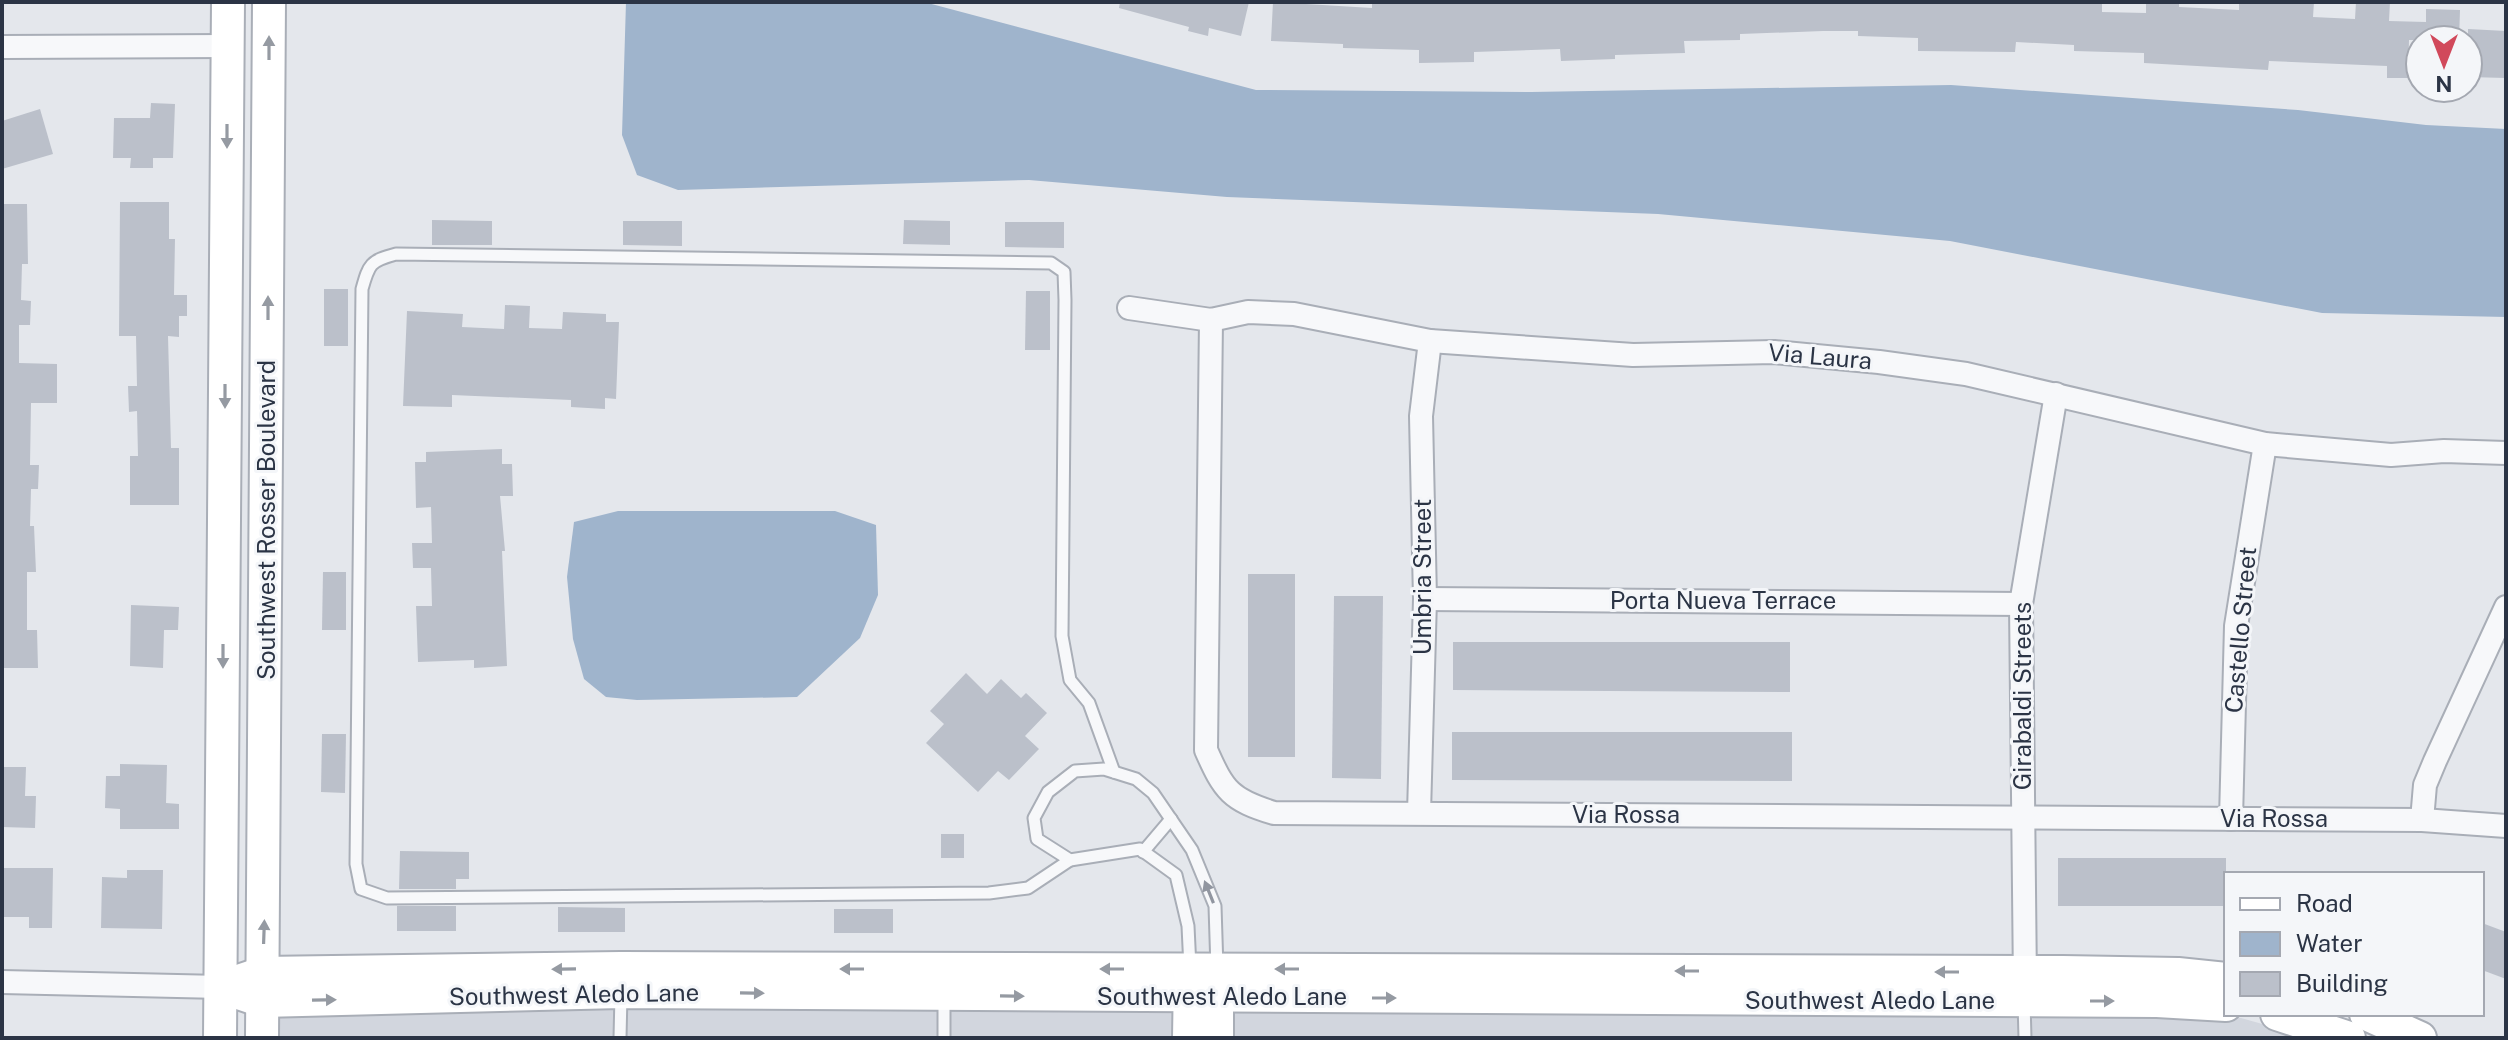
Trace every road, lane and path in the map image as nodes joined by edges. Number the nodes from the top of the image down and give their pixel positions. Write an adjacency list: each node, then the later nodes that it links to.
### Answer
1 (228, 2): 3 (street, Southwest Rosser Boulevard)
2 (269, 2): 30 (street, Southwest Rosser Boulevard, one-way to 2)
3 (227, 46): 4 (street); 29 (street, Southwest Rosser Boulevard, one-way to 29)
4 (2, 47)
5 (1129, 308): 6 (street, Via Laura)
6 (1211, 320): 7 (street, Via Laura); 15 (street, Via Rossa)
7 (1430, 341): 8 (street, Via Laura); 11 (street, Umbria Street)
8 (2056, 394): 9 (street, Via Laura); 12 (street, Girabaldi Streets)
9 (2265, 444): 10 (street, Via Laura); 18 (street, Castello Street)
10 (2506, 453)
11 (1425, 599): 12 (street, Porta Nueva Terrace); 15 (street, Umbria Street)
12 (2021, 604): 16 (street, Girabaldi Streets)
13 (2506, 607): 19 (street)
14 (1114, 772): 17 (lane); 22 (lane); 22 (lane)
15 (1419, 813): 16 (street, Via Rossa)
16 (2022, 817): 18 (street, Via Rossa); 28 (street, Girabaldi Streets)
17 (1171, 819): 21 (lane); 27 (lane, one-way to 17)
18 (2231, 819): 19 (street, Via Rossa)
19 (2422, 820): 20 (street, Via Rossa)
20 (2506, 826)
21 (1143, 852): 22 (lane); 27 (lane)
22 (1070, 860)
23 (2224, 979): 28 (street, Southwest Aledo Lane)
24 (621, 980): 26 (street, Southwest Aledo Lane); 30 (street, Southwest Aledo Lane); 36 (lane)
25 (2, 982): 29 (street, Southwest Aledo Lane)
26 (944, 982): 27 (street, Southwest Aledo Lane); 37 (lane)
27 (1203, 983): 28 (street, Southwest Aledo Lane); 38 (street); 39 (street)
28 (2025, 986): 31 (street, Southwest Aledo Lane, one-way to 31); 40 (lane)
29 (221, 987): 30 (street, Southwest Aledo Lane); 34 (street, Southwest Rosser Boulevard)
30 (262, 987): 35 (street, Southwest Rosser Boulevard)
31 (2224, 1005)
32 (2283, 1016): 41 (street)
33 (2370, 1016): 42 (street)
34 (220, 1038)
35 (262, 1038)
36 (620, 1038)
37 (944, 1038)
38 (1189, 1038)
39 (1217, 1038)
40 (2025, 1038)
41 (2349, 1038)
42 (2420, 1038)

